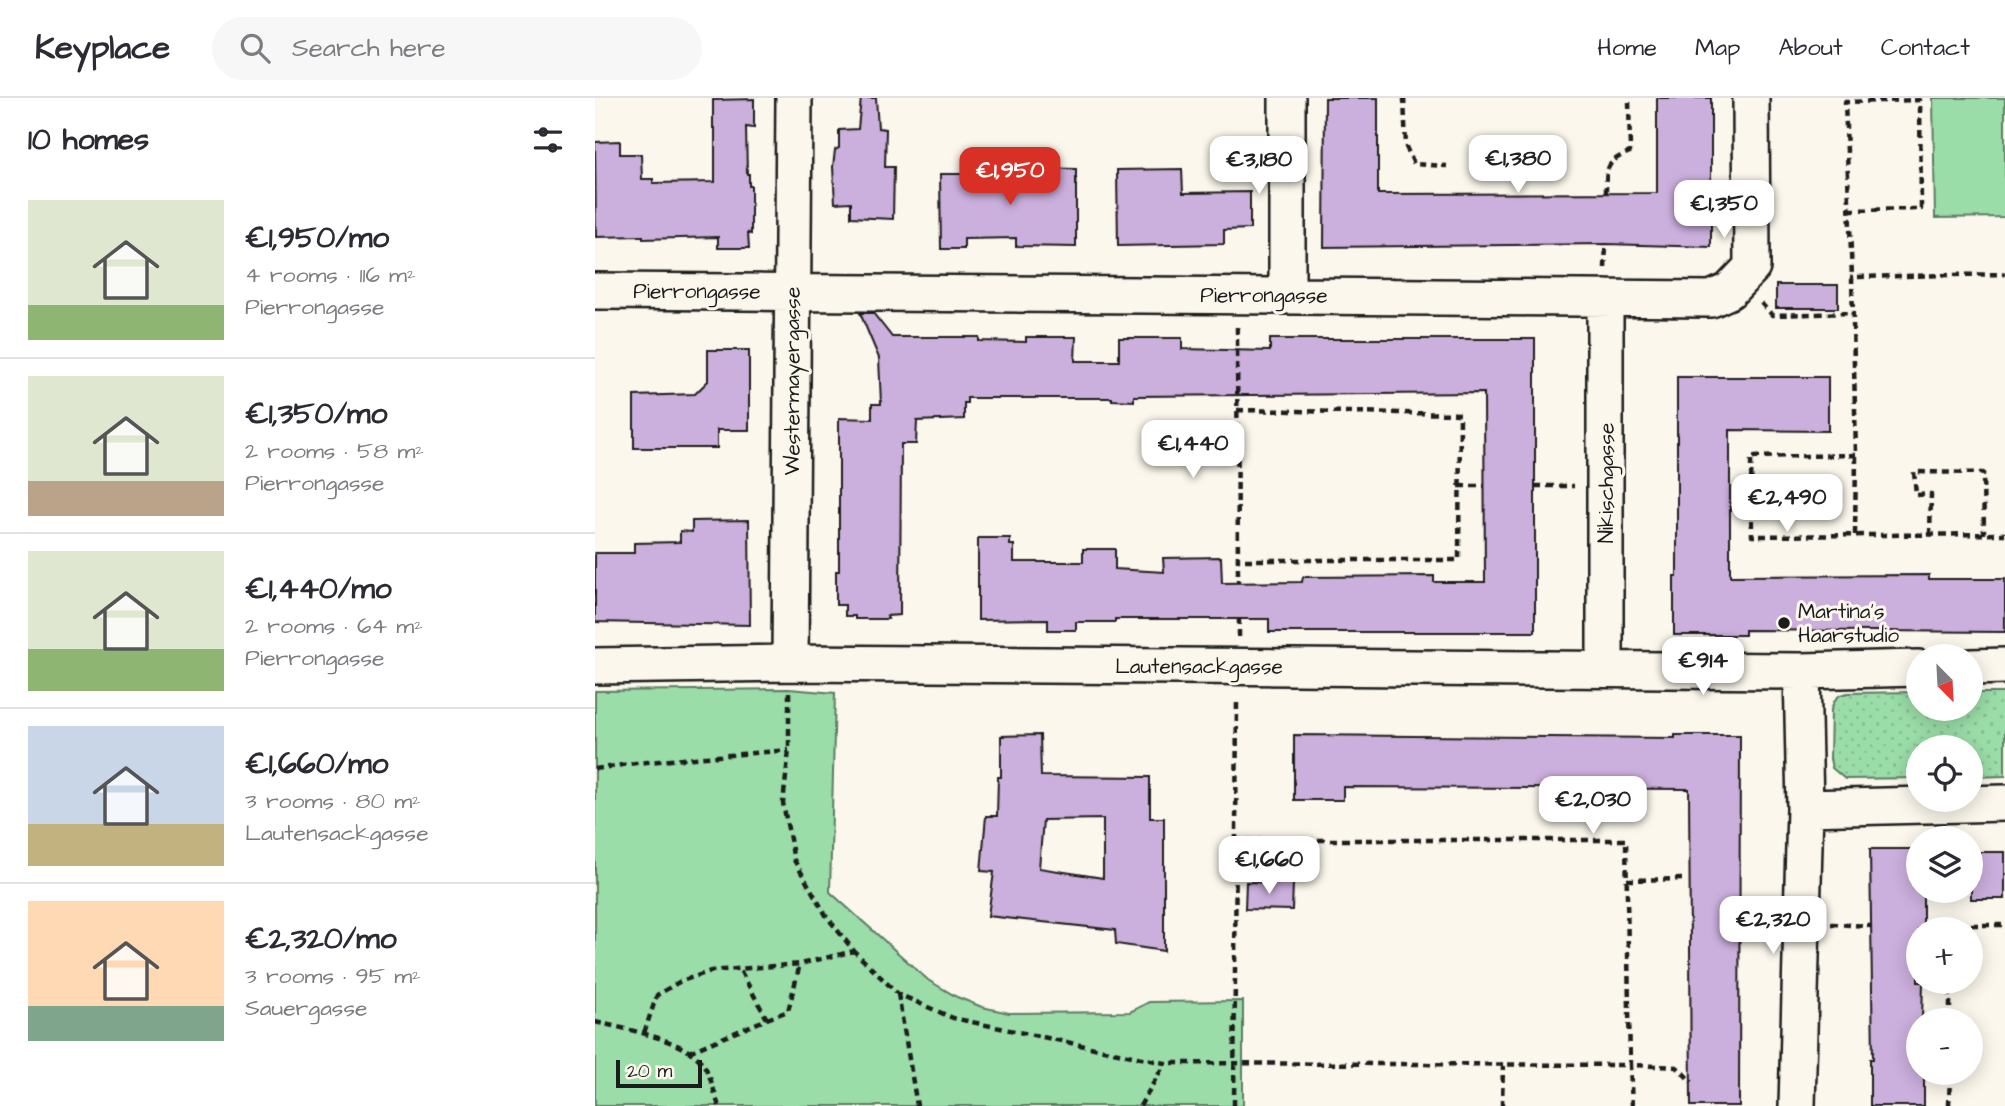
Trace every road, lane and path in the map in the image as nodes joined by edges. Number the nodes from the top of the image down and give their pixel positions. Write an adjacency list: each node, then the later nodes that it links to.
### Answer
1 (794, 98): 13 (street, Westermayergasse)
2 (1287, 98): 15 (street)
3 (1403, 98): 6 (path)
4 (1629, 98): 7 (path)
5 (1751, 98): 11 (street)
6 (1447, 166)
7 (1606, 193)
8 (1849, 210): 8 (path); 10 (path)
9 (2005, 274): 10 (path)
10 (1852, 277): 17 (path)
11 (1740, 280): 16 (street, Pierrongasse); 17 (path)
12 (595, 291): 13 (street, Pierrongasse)
13 (792, 292): 14 (street, Pierrongasse); 28 (street, Westermayergasse)
14 (1237, 295): 15 (street, Pierrongasse); 18 (path)
15 (1287, 295): 16 (street, Pierrongasse)
16 (1605, 298): 32 (street, Nikischgasse)
17 (1853, 313): 19 (path)
18 (1237, 410): 20 (path); 26 (path)
19 (1856, 455): 25 (path); 25 (path)
20 (1459, 486): 21 (path); 26 (path)
21 (1485, 486)
22 (1930, 534): 23 (path); 23 (path); 25 (path)
23 (1984, 534): 24 (path)
24 (2005, 534)
25 (1855, 535)
26 (1238, 560): 27 (path)
27 (1238, 583)
28 (790, 663): 29 (street, Lautensackgasse); 30 (street, Lautensackgasse); 36 (path)
29 (595, 666)
30 (1237, 666): 32 (street, Lautensackgasse); 40 (path)
31 (2005, 666): 33 (street)
32 (1605, 667): 35 (street, Lautensackgasse)
33 (1983, 667)
34 (1906, 668): 35 (street, Lautensackgasse)
35 (1802, 671): 39 (street)
36 (789, 750): 37 (path); 47 (path)
37 (595, 769)
38 (2005, 803): 39 (street)
39 (1805, 808): 67 (street)
40 (1235, 840): 42 (path); 55 (path)
41 (1687, 879): 42 (path)
42 (1627, 880): 57 (path)
43 (1838, 924): 45 (path)
44 (2005, 925): 46 (path)
45 (1872, 926)
46 (1983, 926)
47 (854, 951): 48 (path); 50 (path)
48 (800, 964): 49 (path); 51 (path)
49 (740, 970): 51 (path); 53 (path)
50 (898, 994): 56 (path); 62 (path)
51 (768, 1019): 54 (path)
52 (595, 1022): 53 (path)
53 (644, 1033): 54 (path)
54 (689, 1052): 61 (path)
55 (1235, 1062): 56 (path); 58 (path); 64 (path)
56 (1165, 1063): 63 (path)
57 (1630, 1065): 58 (path); 59 (path); 66 (path)
58 (1503, 1066): 65 (path)
59 (1692, 1082)
60 (1950, 1085): 68 (path)
61 (719, 1106)
62 (917, 1106)
63 (1140, 1106)
64 (1234, 1106)
65 (1502, 1106)
66 (1632, 1106)
67 (1797, 1106)
68 (1949, 1106)

